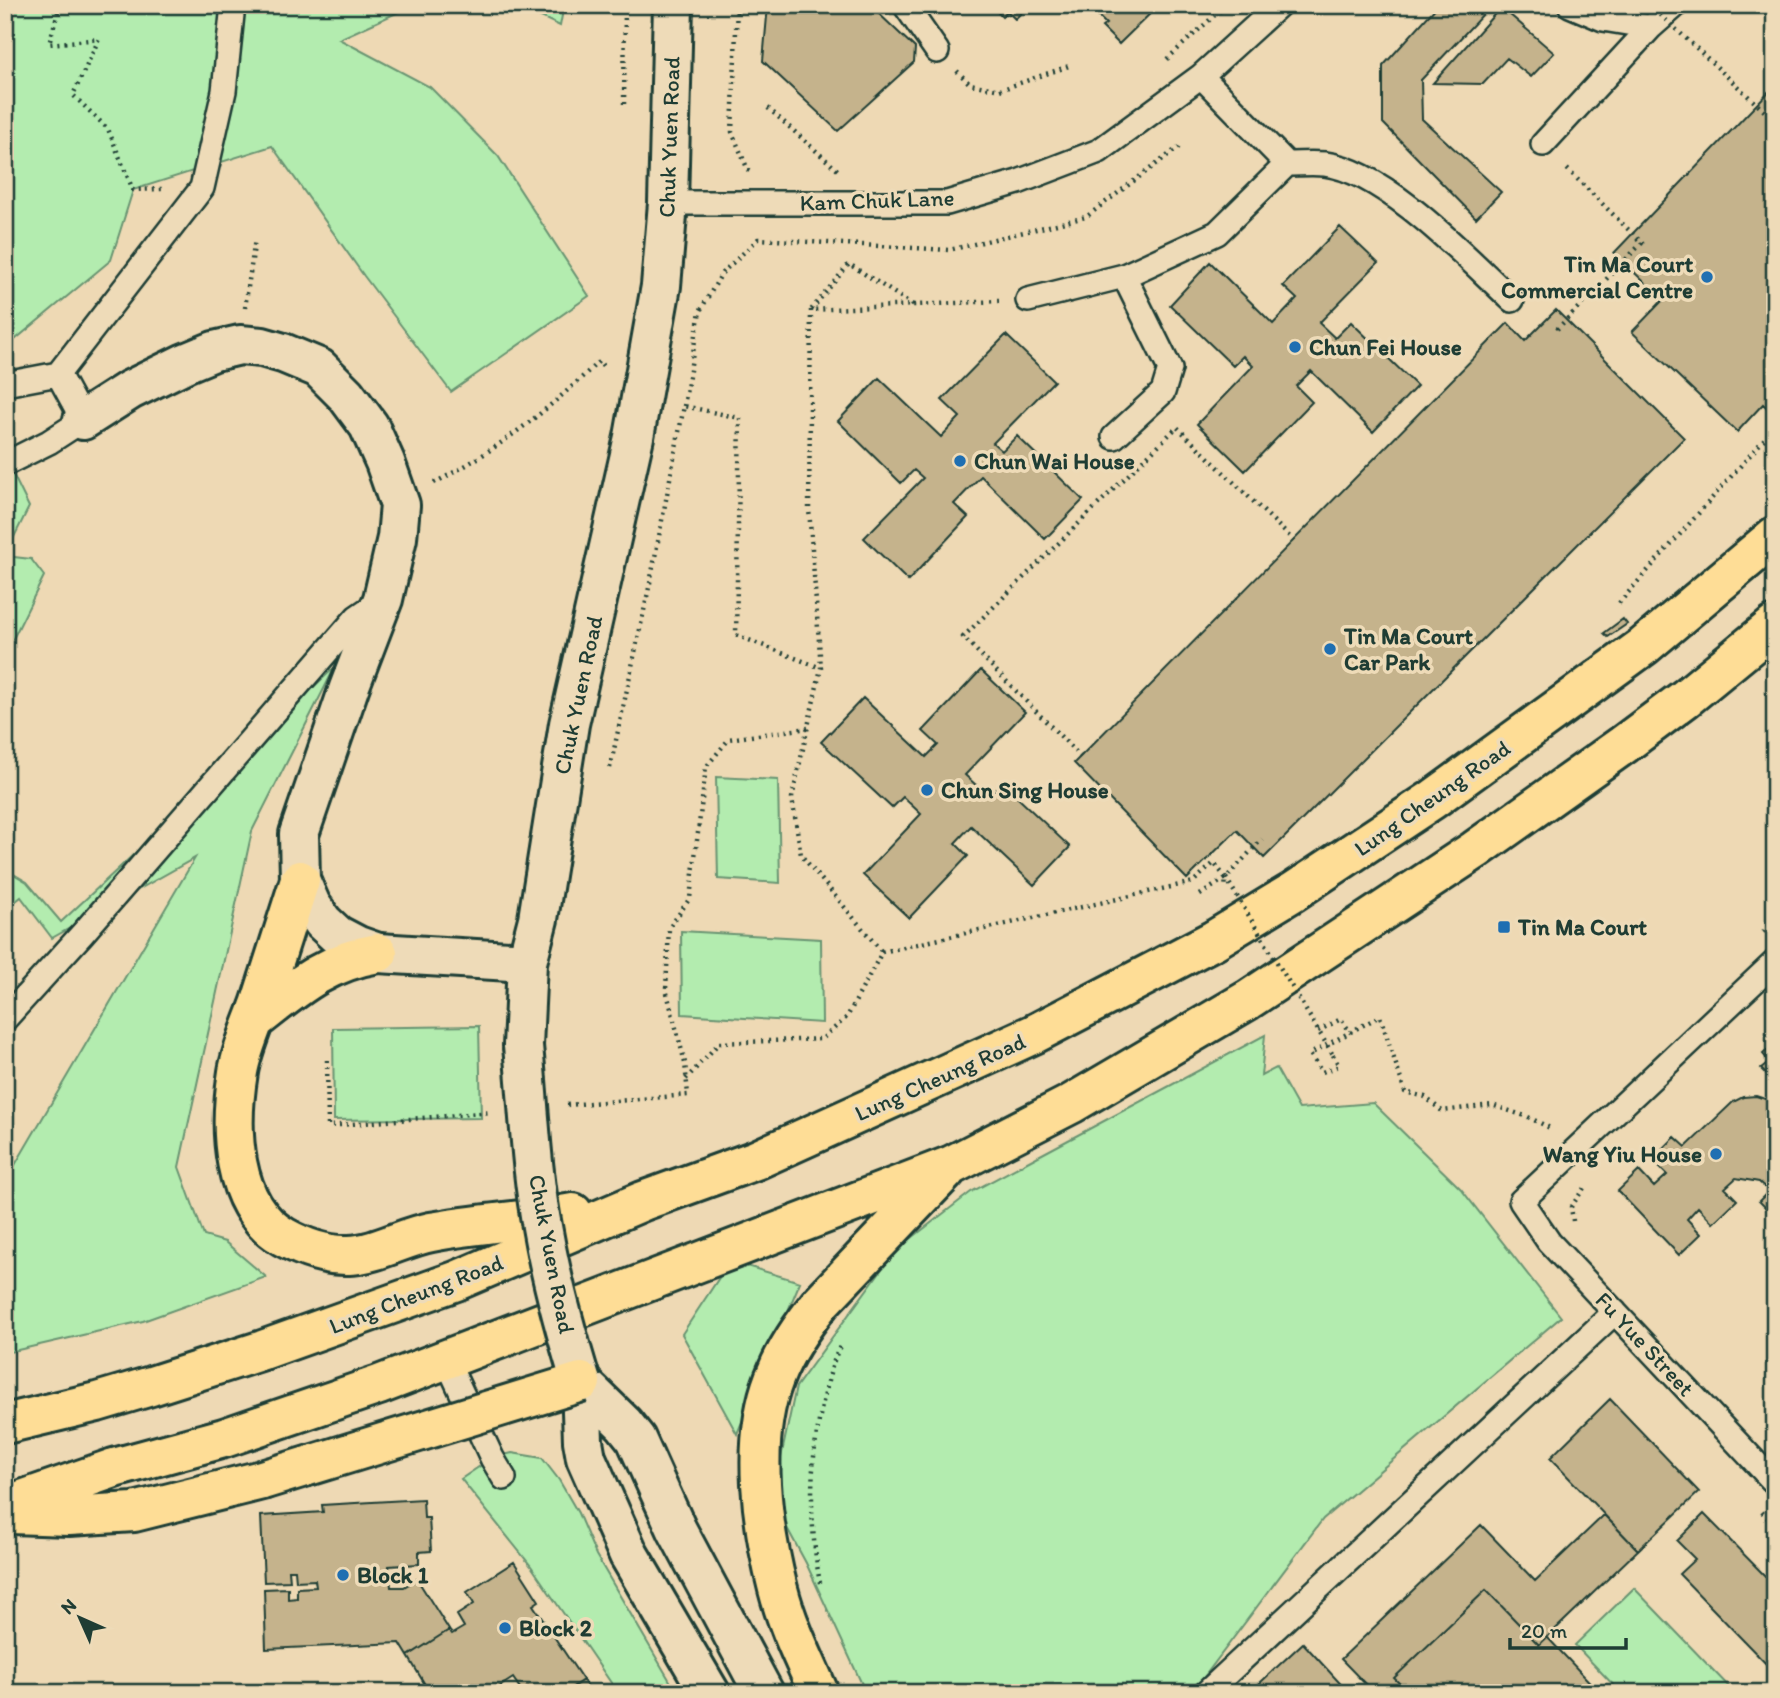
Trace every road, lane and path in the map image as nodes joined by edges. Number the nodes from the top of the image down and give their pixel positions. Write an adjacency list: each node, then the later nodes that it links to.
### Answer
1 (60, 5): 24 (path)
2 (233, 5): 24 (lane)
3 (625, 5): 16 (path)
4 (673, 5): 25 (main road, Chuk Yuen Road)
5 (737, 5): 23 (path)
6 (905, 5): 12 (lane)
7 (1226, 5): 13 (path)
8 (1279, 5): 15 (lane, Kam Chuk Lane)
9 (1570, 5): 11 (lane)
10 (1676, 5): 11 (lane)
11 (1651, 16): 18 (path, bridge); 19 (lane)
12 (937, 51): 14 (path)
13 (1166, 60)
14 (1069, 66)
15 (1202, 76): 21 (lane); 25 (lane, Kam Chuk Lane)
16 (624, 104)
17 (768, 108): 22 (path)
18 (1775, 121)
19 (1543, 144): 33 (path)
20 (1179, 148): 37 (path)
21 (1287, 164): 27 (lane); 29 (lane)
22 (843, 174)
23 (758, 175)
24 (202, 188): 35 (lane)
25 (668, 203): 59 (main road, Chuk Yuen Road)
26 (255, 239): 32 (path)
27 (1124, 276): 28 (lane); 40 (lane)
28 (1028, 300): 30 (path)
29 (1512, 300)
30 (913, 305): 31 (path); 31 (path)
31 (811, 310): 48 (path)
32 (244, 321)
33 (1557, 329)
34 (603, 366): 42 (path)
35 (58, 374): 36 (lane); 38 (lane)
36 (5, 384)
37 (684, 406): 48 (path); 51 (path)
38 (83, 420): 41 (lane); 45 (main road)
39 (1775, 428): 46 (path)
40 (1114, 437)
41 (5, 464)
42 (432, 484)
43 (1775, 536): 71 (highway, Lung Cheung Road)
44 (1294, 541): 50 (path)
45 (383, 599): 54 (main road); 60 (lane)
46 (1619, 603)
47 (1775, 625): 69 (highway)
48 (821, 668): 49 (path)
49 (808, 728): 56 (path); 65 (path)
50 (1081, 757)
51 (610, 768)
52 (1262, 839): 53 (path)
53 (1226, 878): 55 (path); 56 (path); 62 (path, bridge)
54 (300, 880): 57 (main road); 61 (highway)
55 (1200, 895)
56 (883, 952): 65 (path)
57 (378, 953): 59 (main road); 61 (highway)
58 (1775, 962): 73 (lane, Fu Yue Street)
59 (526, 971): 76 (main road, Chuk Yuen Road, bridge)
60 (5, 1018)
61 (254, 1020): 71 (highway)
62 (1318, 1031): 63 (path); 63 (path, bridge)
63 (1351, 1033): 68 (path)
64 (327, 1060): 67 (path)
65 (686, 1079): 66 (path)
66 (564, 1106)
67 (494, 1112)
68 (1544, 1137)
69 (953, 1164): 75 (highway); 87 (highway)
70 (1585, 1186): 72 (path)
71 (643, 1201): 77 (highway, Lung Cheung Road)
72 (1573, 1225)
73 (1615, 1312): 79 (lane, Fu Yue Street); 88 (lane)
74 (842, 1341): 84 (path)
75 (446, 1359): 78 (lane); 80 (highway)
76 (581, 1382): 82 (highway, bridge); 85 (main road, Chuk Yuen Road); 86 (main road)
77 (5, 1424)
78 (505, 1478)
79 (1775, 1483)
80 (5, 1506)
81 (1756, 1507): 83 (path)
82 (5, 1513)
83 (1775, 1526)
84 (820, 1584)
85 (710, 1693)
86 (764, 1693)
87 (819, 1693)
88 (1206, 1693)

